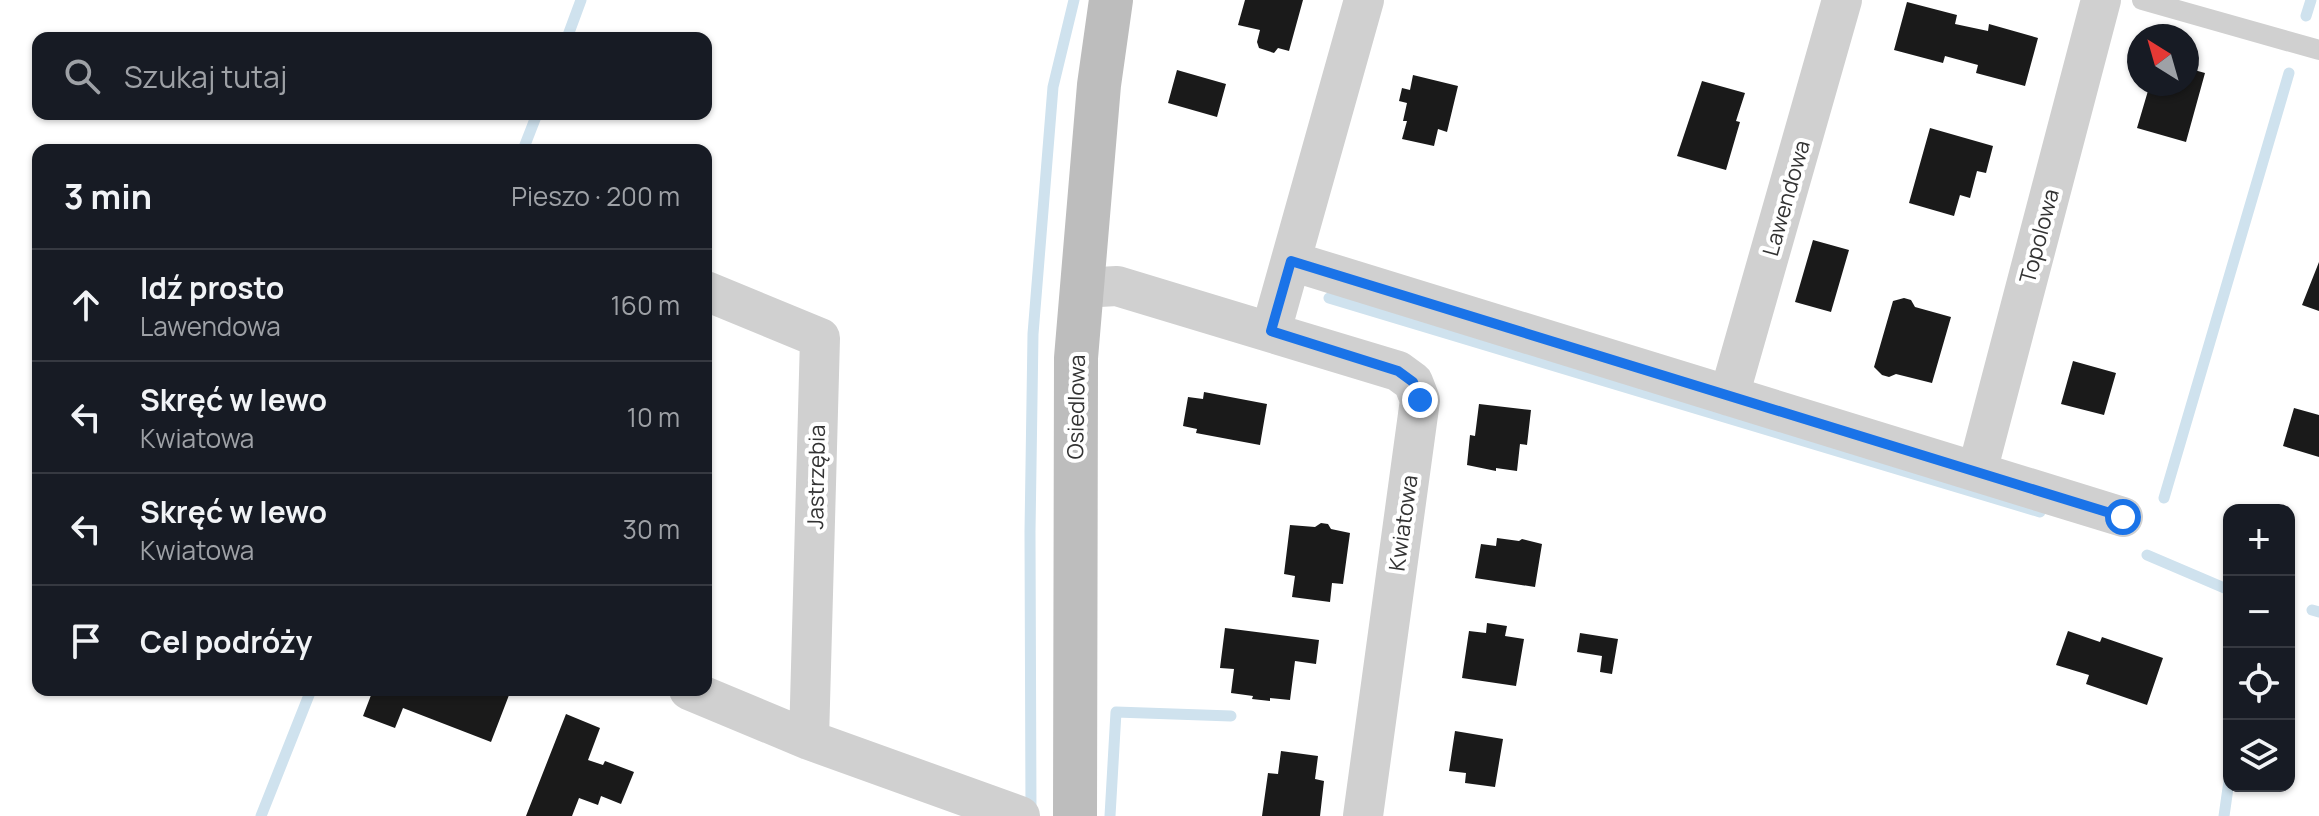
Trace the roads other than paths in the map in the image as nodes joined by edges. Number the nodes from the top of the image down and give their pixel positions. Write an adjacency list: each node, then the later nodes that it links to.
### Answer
1 (1111, 0): 8 (street, Osiedlowa)
2 (1364, 0): 7 (street)
3 (1842, 0): 11 (street, Lawendowa)
4 (2101, 0): 12 (street, Topolowa)
5 (2142, 0): 6 (lane)
6 (2319, 50)
7 (1291, 261): 10 (street); 11 (street)
8 (1081, 288): 10 (street, Kwiatowa); 17 (street, Osiedlowa)
9 (712, 293): 15 (street, Jastrzębia)
10 (1271, 331): 18 (street, Kwiatowa)
11 (1729, 396): 12 (street)
12 (1977, 472): 13 (street)
13 (2123, 517)
14 (703, 696): 15 (street)
15 (809, 740): 16 (street)
16 (1018, 816)
17 (1075, 816)
18 (1363, 816)

